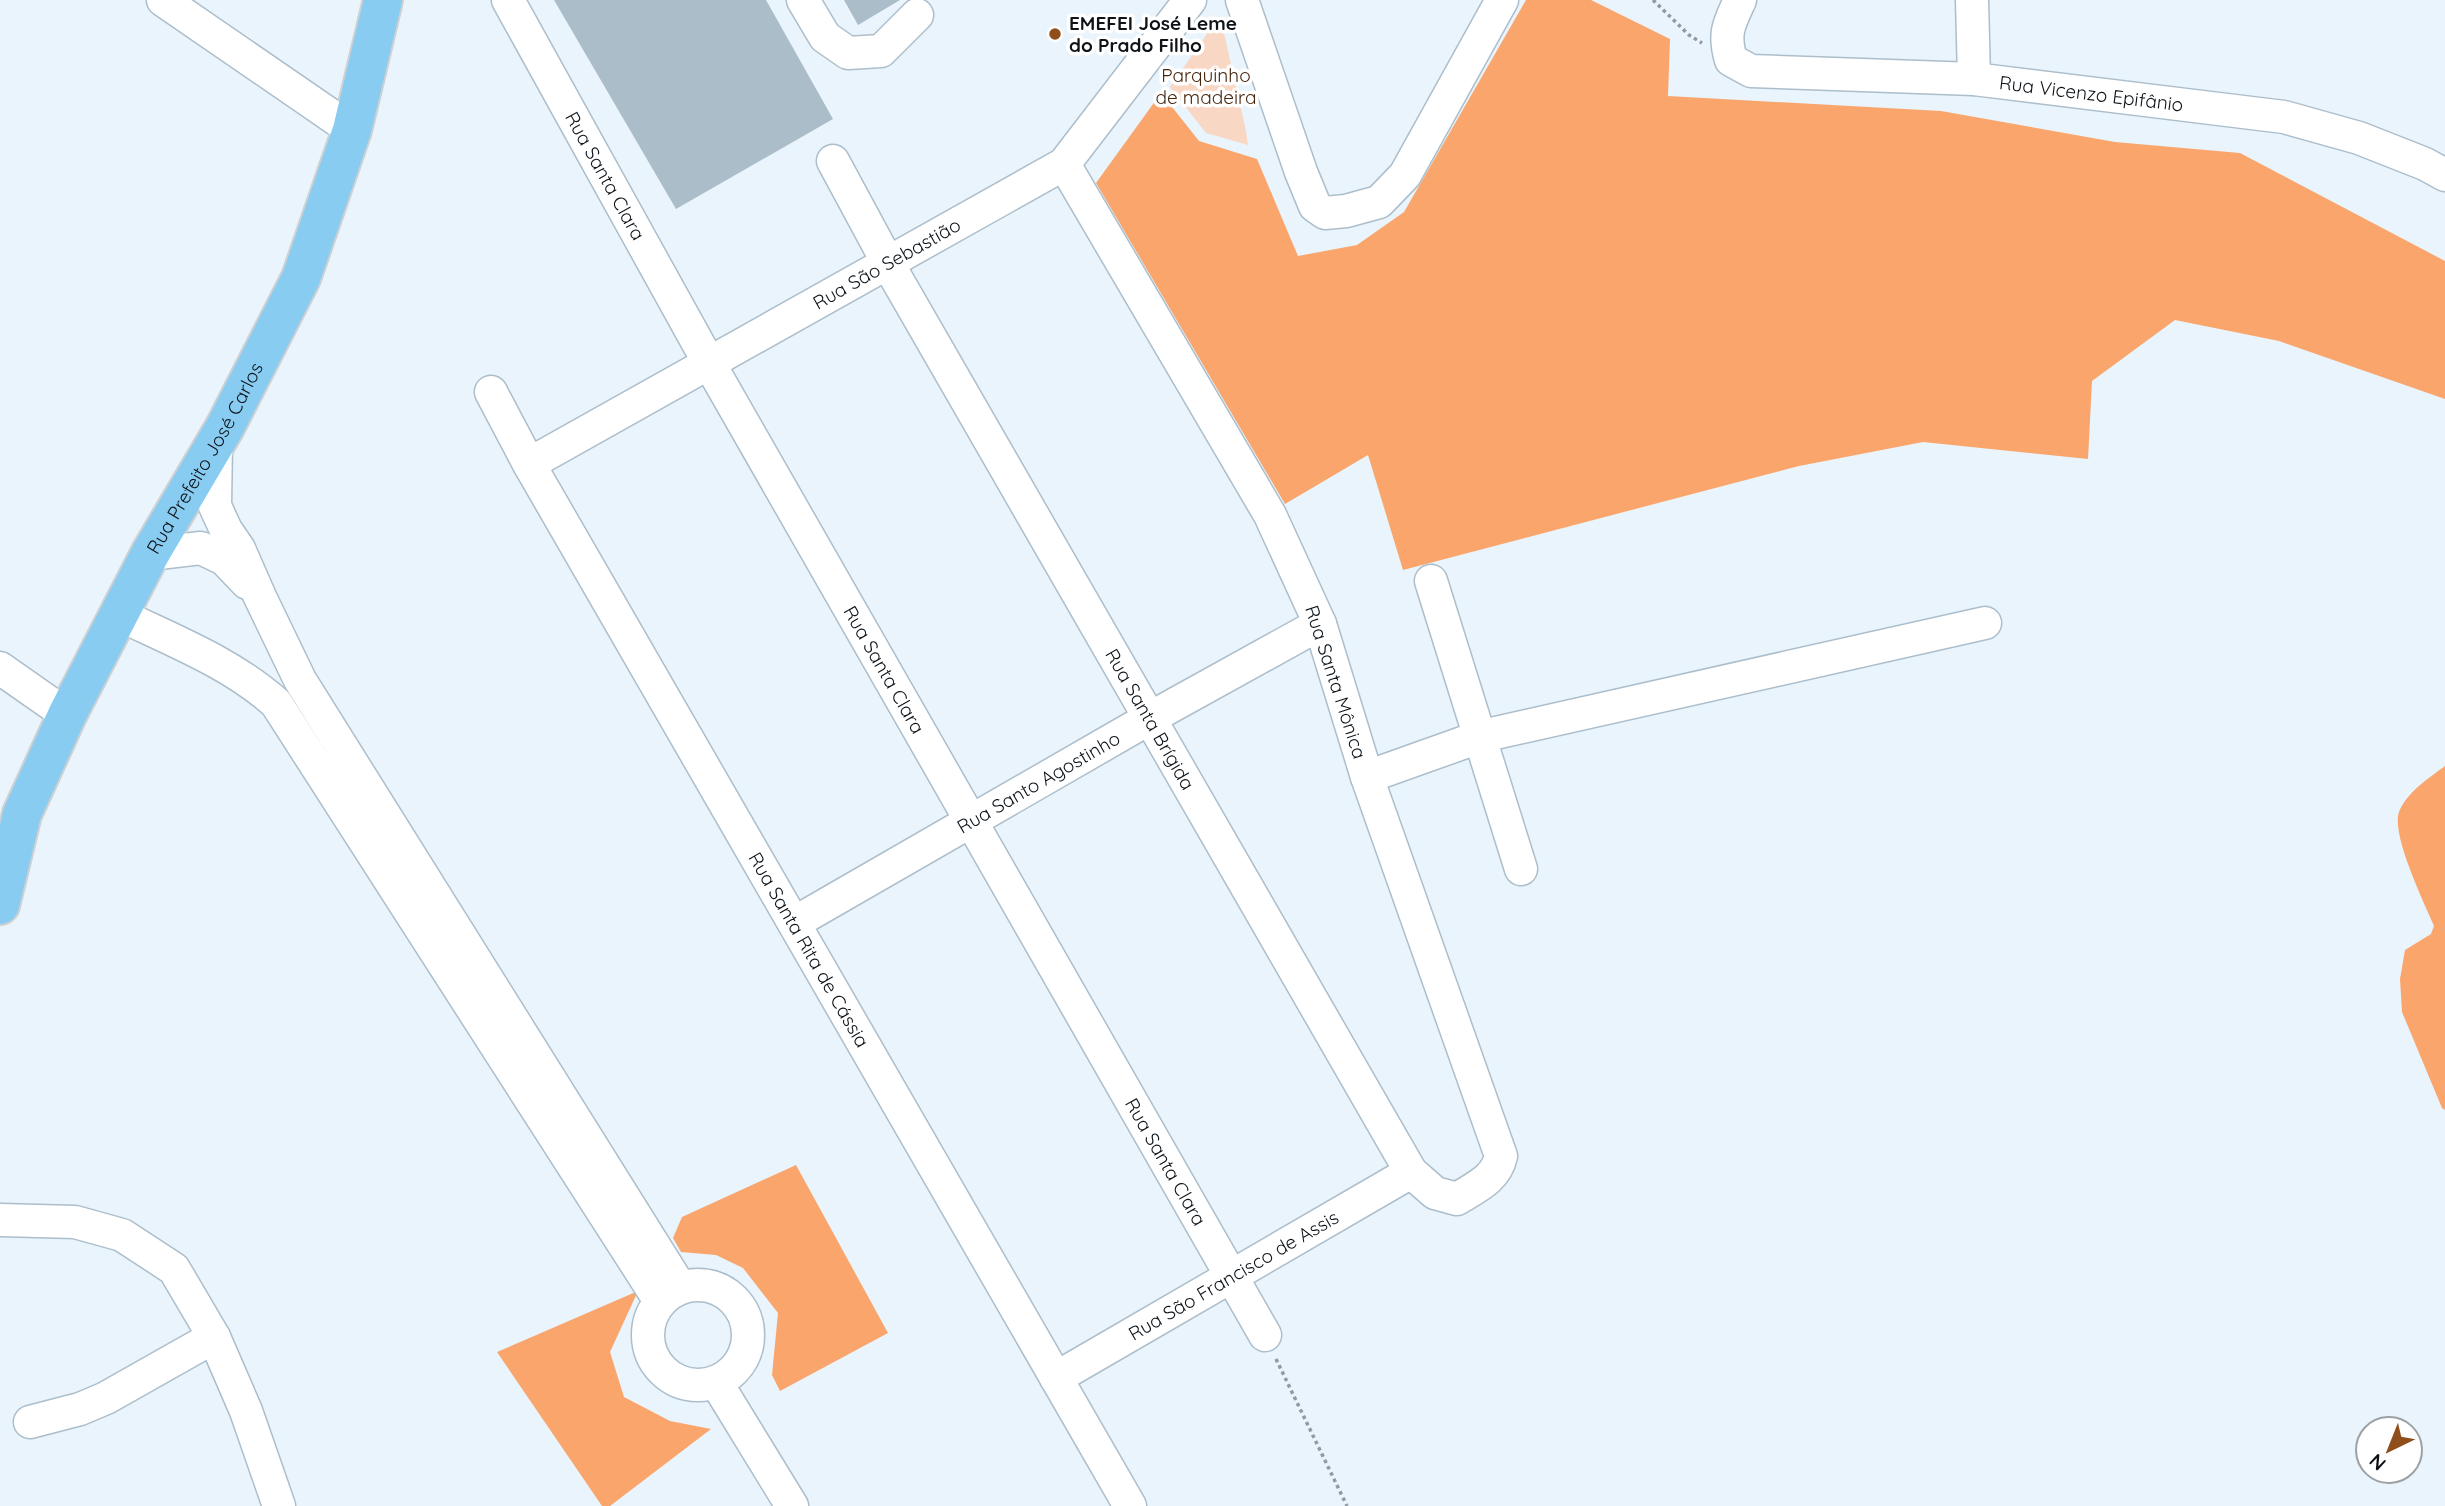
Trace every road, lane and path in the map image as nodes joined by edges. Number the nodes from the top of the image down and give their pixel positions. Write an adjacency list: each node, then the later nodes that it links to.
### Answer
1 (163, 0): 14 (street)
2 (383, 0): 14 (main road, Rua Prefeito José Carlos)
3 (508, 0): 19 (street, Rua Santa Clara)
4 (803, 0): 11 (street)
5 (1190, 0): 16 (street, Rua São Sebastião)
6 (1242, 0): 7 (street)
7 (1502, 0)
8 (1653, 0): 12 (path)
9 (1740, 0): 12 (street)
10 (1972, 0): 13 (street)
11 (917, 15)
12 (1731, 60): 13 (street, Rua Vicenzo Epifânio)
13 (1974, 79): 17 (street, Rua Vicenzo Epifânio)
14 (352, 130): 21 (main road, Rua Prefeito José Carlos)
15 (833, 161): 18 (street, Rua Santa Brígida)
16 (1064, 164): 18 (street, Rua São Sebastião); 27 (street, Rua Santa Mônica)
17 (2445, 175)
18 (888, 263): 19 (street, Rua São Sebastião); 31 (street, Rua Santa Brígida)
19 (709, 363): 22 (street, Rua São Sebastião); 34 (street, Rua Santa Clara)
20 (491, 392): 22 (street, Rua Santa Rita de Cássia)
21 (216, 442): 23 (main road, Rua Prefeito José Carlos); 25 (street)
22 (529, 464): 37 (street, Rua Santa Rita de Cássia)
23 (150, 554): 25 (street); 26 (main road, Rua Prefeito José Carlos)
24 (1431, 581): 32 (street)
25 (260, 597): 42 (street)
26 (120, 615): 30 (main road, Rua Prefeito José Carlos); 42 (street)
27 (1320, 624): 31 (street, Rua Santo Agostinho); 33 (street, Rua Santa Mônica)
28 (1985, 624): 32 (street)
29 (0, 668): 30 (street)
30 (67, 715): 36 (main road, Rua Prefeito José Carlos)
31 (1150, 718): 34 (street, Rua Santo Agostinho); 39 (street, Rua Santa Brígida)
32 (1481, 737): 33 (street); 35 (street)
33 (1367, 777): 38 (street, Rua Santa Mônica)
34 (971, 821): 37 (street, Rua Santo Agostinho); 41 (street, Rua Santa Clara)
35 (1521, 869)
36 (0, 905)
37 (794, 923): 45 (street, Rua Santa Rita de Cássia)
38 (1501, 1156): 39 (street, Rua Santa Brígida)
39 (1411, 1172): 41 (street, Rua São Francisco de Assis)
40 (0, 1220): 44 (street)
41 (1233, 1276): 43 (street, Rua Santa Clara); 45 (street, Rua São Francisco de Assis)
42 (670, 1294): 46 (street); 46 (street)
43 (1265, 1335): 51 (path)
44 (214, 1337): 47 (street); 48 (street)
45 (1056, 1378): 50 (street, Rua Santa Rita de Cássia)
46 (716, 1382): 49 (street)
47 (30, 1422)
48 (279, 1506)
49 (792, 1506)
50 (1130, 1506)
51 (1347, 1506)

